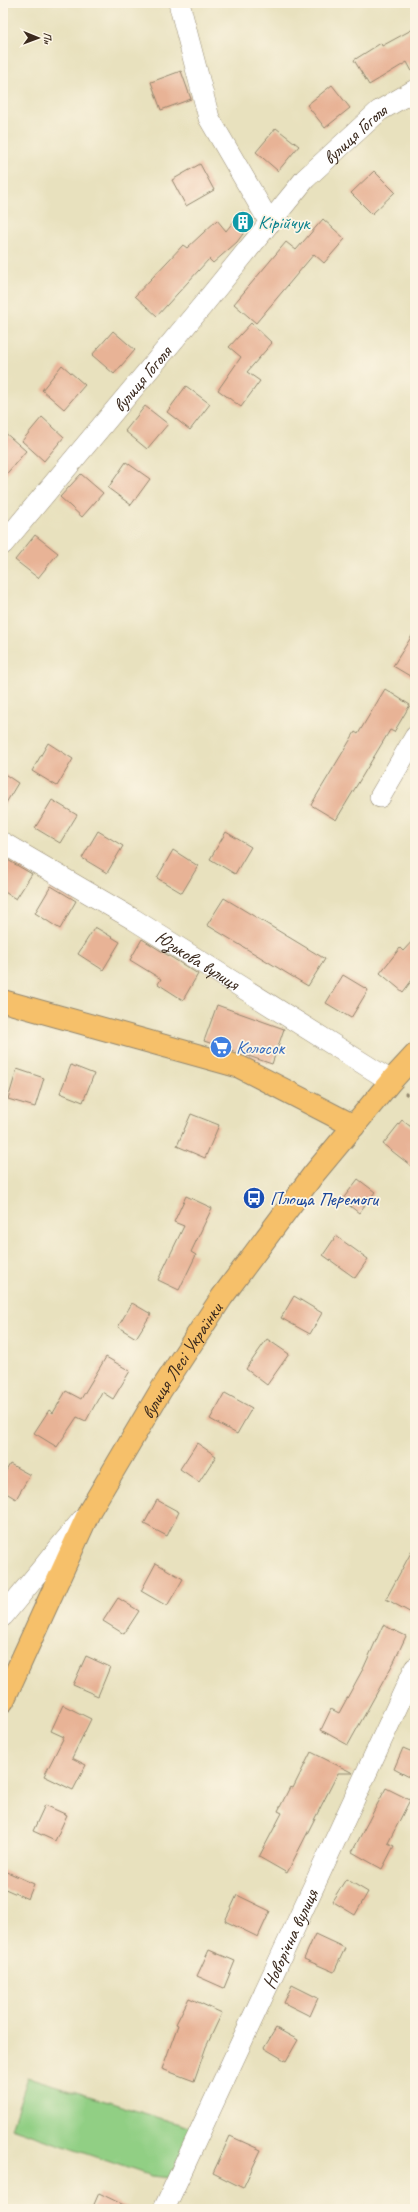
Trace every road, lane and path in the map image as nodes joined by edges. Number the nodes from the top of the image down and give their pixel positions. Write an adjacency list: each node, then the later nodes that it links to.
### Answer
1 (179, 3): 3 (street)
2 (415, 90): 3 (street, вулиця Гоголя)
3 (270, 223): 4 (street, вулиця Гоголя)
4 (6, 534)
5 (415, 737): 6 (street)
6 (380, 797)
7 (3, 843): 10 (street, Юзькова вулиця)
8 (3, 1002): 11 (main road)
9 (413, 1057): 10 (main road, вулиця Лесі Українки)
10 (391, 1081): 11 (main road, вулиця Лесі Українки)
11 (354, 1126): 12 (main road, вулиця Лесі Українки)
12 (90, 1510): 13 (street); 15 (main road, вулиця Лесі Українки)
13 (3, 1616)
14 (415, 1668): 16 (street, Новорічна вулиця)
15 (3, 1701)
16 (164, 2209)

